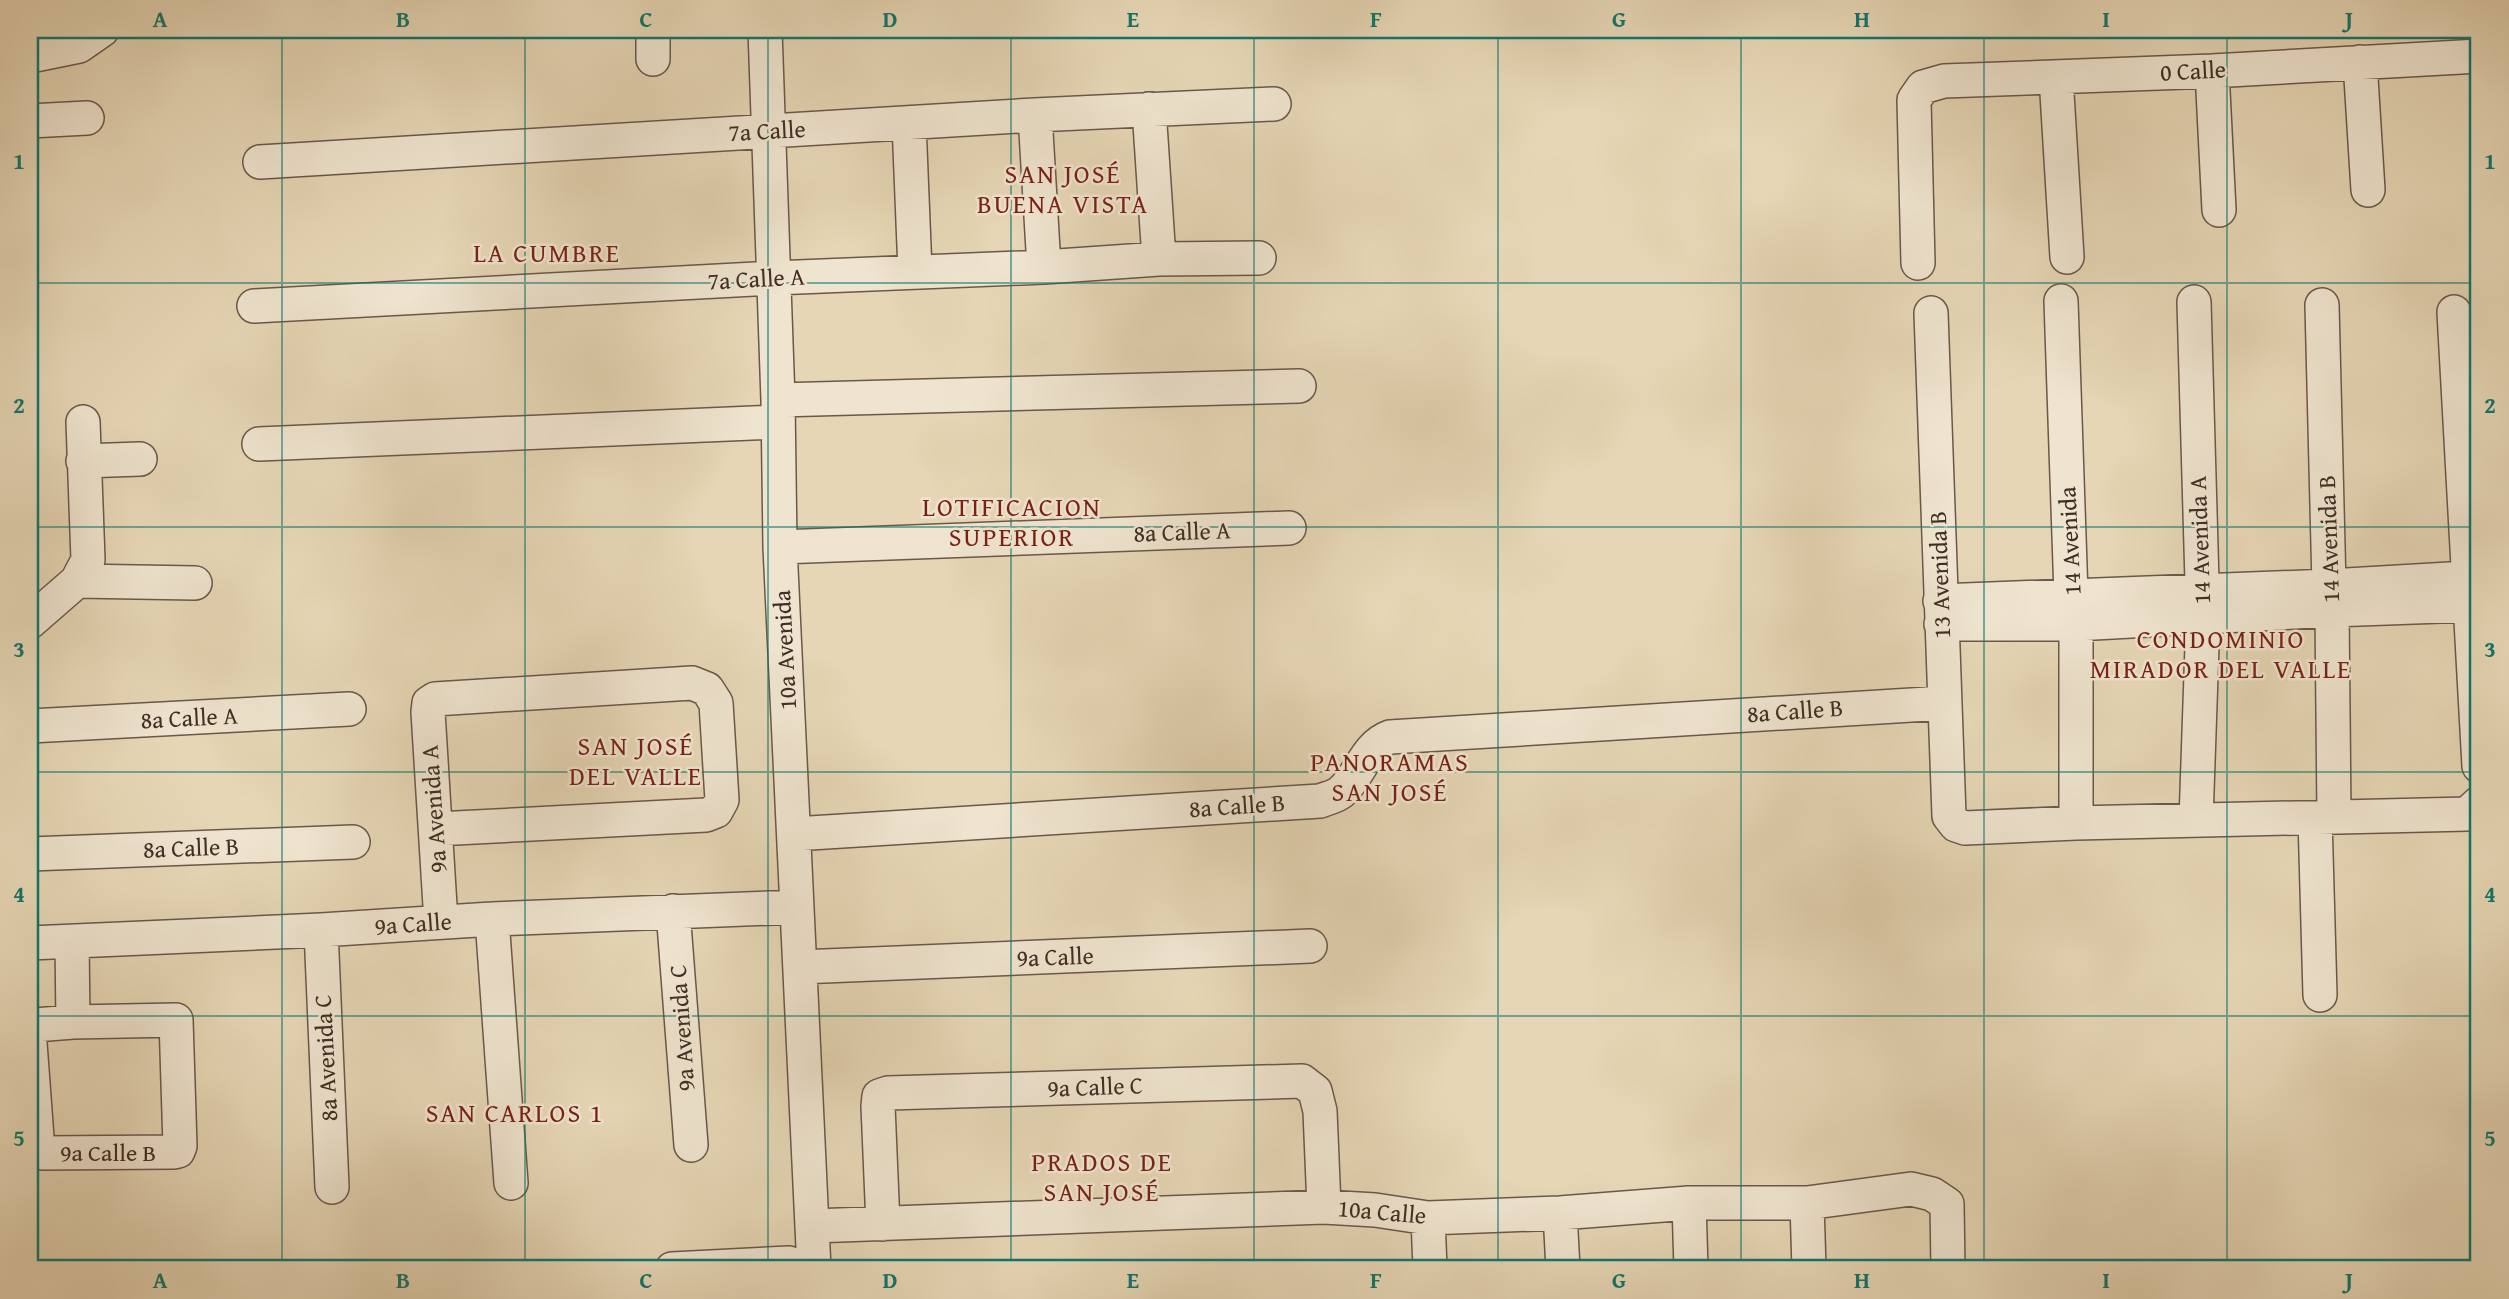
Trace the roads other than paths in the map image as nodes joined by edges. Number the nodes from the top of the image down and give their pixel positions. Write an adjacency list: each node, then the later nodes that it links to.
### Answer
1 (102, 30): 3 (street)
2 (765, 30): 14 (street, 10a Avenida)
3 (30, 56)
4 (2479, 56): 5 (street, 0 Calle)
5 (2360, 62): 6 (street, 0 Calle); 16 (street)
6 (2212, 71): 7 (street, 0 Calle); 17 (street)
7 (2056, 78): 18 (street); 21 (street, 0 Calle)
8 (1274, 104): 9 (street, 7a Calle)
9 (1149, 110): 10 (street, 7a Calle); 20 (street)
10 (1035, 115): 13 (street, 7a Calle); 22 (street)
11 (87, 118): 12 (street)
12 (30, 121)
13 (909, 123): 14 (street, 7a Calle); 23 (street)
14 (769, 131): 15 (street, 7a Calle); 24 (street, 10a Avenida)
15 (260, 162)
16 (2368, 190)
17 (2219, 210)
18 (2067, 257)
19 (1259, 258): 20 (street, 7a Calle A)
20 (1159, 259): 22 (street, 7a Calle A)
21 (1918, 263)
22 (1044, 267): 23 (street, 7a Calle A)
23 (915, 271): 24 (street, 7a Calle A)
24 (774, 278): 28 (street, 7a Calle A); 32 (street, 10a Avenida)
25 (2061, 301): 44 (street, 14 Avenida)
26 (2194, 302): 43 (street, 14 Avenida A)
27 (2322, 305): 42 (street, 14 Avenida B)
28 (254, 306)
29 (2454, 312): 41 (street)
30 (1931, 313): 45 (street, 13 Avenida B)
31 (1299, 386): 32 (street)
32 (778, 411): 34 (street); 38 (street, 10a Avenida)
33 (83, 422): 36 (street)
34 (259, 444)
35 (140, 459): 36 (street)
36 (83, 461): 39 (street)
37 (1289, 528): 38 (street, 8a Calle A)
38 (780, 547): 56 (street, 10a Avenida)
39 (77, 581): 40 (street); 46 (street)
40 (195, 583)
41 (2468, 592): 42 (street); 50 (street)
42 (2331, 598): 43 (street); 52 (street, 14 Avenida B)
43 (2202, 603): 44 (street); 53 (street, 14 Avenida A)
44 (2073, 610): 45 (street); 54 (street, 14 Avenida)
45 (1941, 613): 47 (street, 13 Avenida B)
46 (30, 622)
47 (1944, 703): 54 (street, 13 Avenida B); 56 (street, 8a Calle B)
48 (349, 709): 49 (street, 8a Calle A)
49 (30, 726)
50 (2479, 766)
51 (2473, 808): 52 (street)
52 (2325, 817): 53 (street); 68 (street, 14 Avenida B)
53 (2196, 820): 54 (street)
54 (2076, 823)
55 (436, 829): 55 (street, 9a Avenida A); 62 (street, 9a Avenida A)
56 (794, 834): 59 (street, 10a Avenida)
57 (353, 842): 58 (street, 8a Calle B)
58 (30, 854)
59 (797, 907): 60 (street, 9a Calle); 67 (street, 10a Avenida)
60 (673, 911): 61 (street, 9a Calle); 71 (street, 9a Avenida C)
61 (492, 919): 62 (street, 9a Calle); 72 (street)
62 (441, 922): 63 (street, 9a Calle)
63 (321, 930): 64 (street, 9a Calle); 73 (street, 8a Avenida C)
64 (72, 942): 65 (street, 9a Calle); 69 (street)
65 (30, 943)
66 (1310, 946): 67 (street, 9a Calle)
67 (800, 967): 80 (street, 10a Avenida)
68 (2320, 995)
69 (73, 1022): 70 (street); 70 (street, 9a Calle B)
70 (32, 1033)
71 (691, 1145)
72 (511, 1184)
73 (332, 1187)
74 (1689, 1203): 75 (street, 10a Calle); 77 (street, 10a Calle); 85 (street)
75 (1807, 1203): 86 (street); 87 (street, 10a Calle)
76 (1324, 1207): 78 (street, 10a Calle); 79 (street, 10a Calle); 79 (street, 9a Calle C)
77 (1560, 1213): 78 (street, 10a Calle); 84 (street)
78 (1429, 1218): 83 (street)
79 (883, 1224): 80 (street, 10a Calle)
80 (813, 1226): 81 (street, 10a Avenida)
81 (802, 1266): 82 (street)
82 (672, 1269)
83 (1430, 1269)
84 (1563, 1269)
85 (1691, 1269)
86 (1810, 1269)
87 (1948, 1269)

